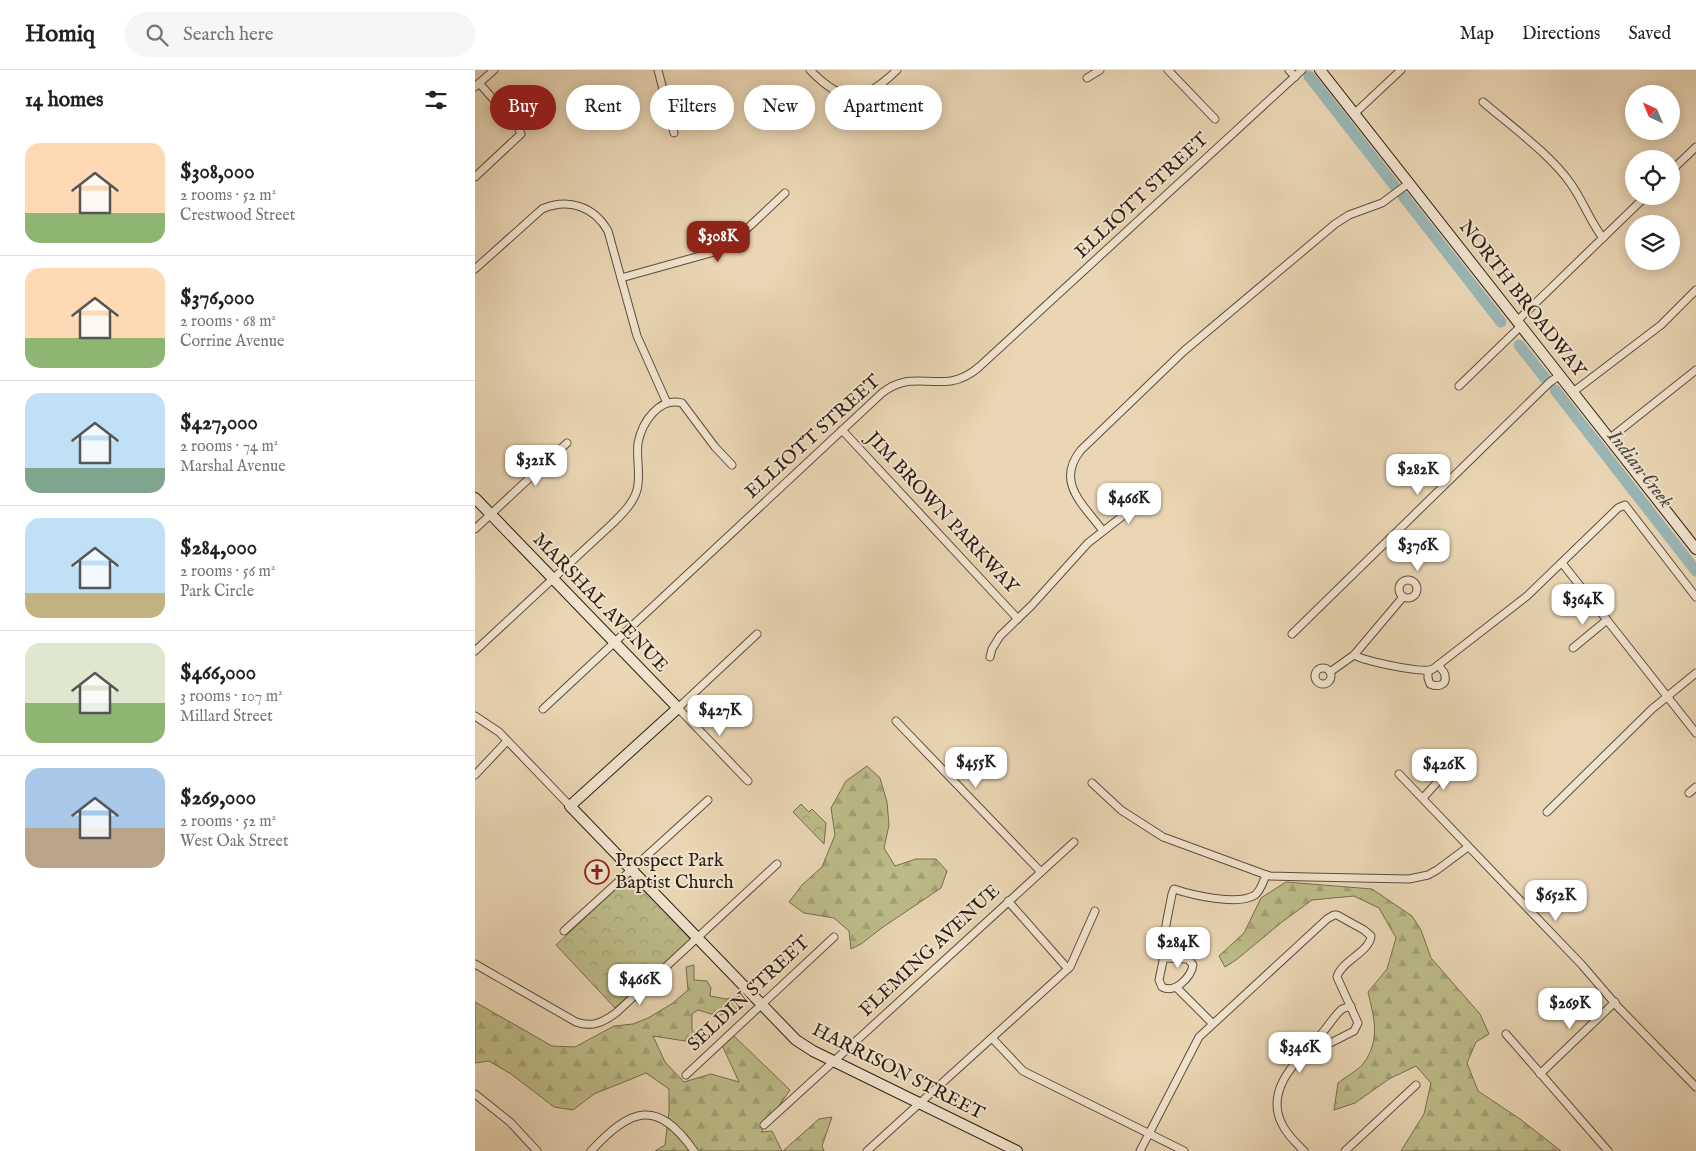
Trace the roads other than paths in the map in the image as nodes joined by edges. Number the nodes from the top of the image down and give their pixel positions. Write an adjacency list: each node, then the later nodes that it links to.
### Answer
1 (493, 70): 13 (street)
2 (658, 70): 17 (street)
3 (810, 70): 4 (street)
4 (897, 70)
5 (1100, 70): 12 (street)
6 (1168, 70): 16 (street)
7 (1289, 70): 11 (street)
8 (1302, 70): 11 (street, ELLIOTT STREET)
9 (1320, 70): 15 (street, NORTH BROADWAY)
10 (1401, 70): 15 (street)
11 (1295, 77): 34 (street, ELLIOTT STREET)
12 (1087, 78)
13 (477, 85): 20 (street)
14 (1483, 102): 24 (street)
15 (1354, 114): 21 (street, NORTH BROADWAY)
16 (1215, 119)
17 (674, 133)
18 (1696, 147): 19 (street)
19 (1680, 162)
20 (475, 177)
21 (1409, 184): 28 (street, NORTH BROADWAY); 42 (street)
22 (785, 193): 26 (street)
23 (1637, 205): 24 (street)
24 (1603, 238): 28 (street)
25 (475, 269): 26 (street)
26 (621, 278): 33 (street)
27 (1696, 290): 32 (street)
28 (1519, 324): 30 (street, NORTH BROADWAY); 31 (street)
29 (1696, 370): 35 (street)
30 (1559, 376): 32 (street, NORTH BROADWAY); 51 (street)
31 (1459, 386)
32 (1573, 392): 35 (street, NORTH BROADWAY)
33 (667, 403): 37 (street); 45 (street)
34 (842, 430): 48 (street, JIM BROWN PARKWAY); 52 (street, ELLIOTT STREET)
35 (1609, 439): 43 (street, NORTH BROADWAY)
36 (567, 443): 40 (street)
37 (731, 465)
38 (475, 498): 40 (street, MARSHAL AVENUE)
39 (1149, 504): 42 (street)
40 (491, 515): 41 (street); 45 (street, MARSHAL AVENUE)
41 (475, 529)
42 (1103, 531): 48 (street)
43 (1696, 549)
44 (1562, 563): 47 (street); 49 (street); 57 (street)
45 (553, 579): 52 (street, MARSHAL AVENUE); 54 (street)
46 (1403, 597): 55 (street)
47 (1696, 597)
48 (1018, 619): 56 (street)
49 (1607, 620): 53 (street); 61 (street)
50 (757, 634): 62 (street)
51 (1292, 634)
52 (615, 643): 62 (street, MARSHAL AVENUE); 63 (street, ELLIOTT STREET)
53 (1573, 648)
54 (475, 651)
55 (1353, 655): 58 (street); 59 (street)
56 (990, 657)
57 (1438, 665): 58 (street); 58 (street)
58 (1428, 671)
59 (1330, 672)
60 (1696, 673): 61 (street)
61 (1667, 696): 66 (street); 78 (street)
62 (677, 708): 71 (street, MARSHAL AVENUE); 77 (street)
63 (543, 709)
64 (475, 716): 67 (street, HARRISON STREET)
65 (896, 721): 83 (street)
66 (1696, 733)
67 (507, 741): 70 (street); 77 (street, HARRISON STREET)
68 (1448, 770): 75 (street)
69 (1399, 774): 75 (street)
70 (475, 775)
71 (748, 780)
72 (1092, 783): 84 (street)
73 (1696, 787): 74 (street)
74 (1689, 793)
75 (1423, 798): 80 (street)
76 (708, 800): 82 (street)
77 (570, 806): 82 (street, HARRISON STREET)
78 (1547, 812)
79 (1074, 842): 83 (street, FLEMING AVENUE)
80 (1468, 847): 84 (street); 94 (street)
81 (777, 864): 89 (street)
82 (631, 870): 87 (street); 89 (street, HARRISON STREET)
83 (1041, 872): 85 (street, FLEMING AVENUE)
84 (1266, 875): 90 (street)
85 (1008, 901): 92 (street); 101 (street, FLEMING AVENUE)
86 (1095, 911): 92 (street)
87 (564, 931)
88 (834, 937): 95 (street, SELDIN STREET)
89 (697, 938): 91 (street); 95 (street, HARRISON STREET)
90 (1163, 958): 93 (street); 93 (street)
91 (475, 964)
92 (1068, 969): 99 (street)
93 (1177, 988): 97 (street)
94 (1615, 1002): 102 (street); 105 (street)
95 (761, 1004): 101 (street, HARRISON STREET); 103 (street, SELDIN STREET)
96 (1351, 1006): 97 (street); 100 (street); 100 (street)
97 (1212, 1023): 109 (street)
98 (1506, 1034): 102 (street)
99 (992, 1038): 107 (street); 109 (street)
100 (1301, 1058): 117 (street)
101 (835, 1061): 107 (street, HARRISON STREET); 108 (street, FLEMING AVENUE)
102 (1540, 1074): 119 (street)
103 (687, 1075)
104 (1416, 1085): 118 (street)
105 (1696, 1087)
106 (475, 1094): 110 (street)
107 (920, 1103): 113 (street); 114 (street, HARRISON STREET)
108 (764, 1125)
109 (1149, 1134): 115 (street); 116 (street)
110 (537, 1151)
111 (591, 1151): 112 (street)
112 (694, 1151)
113 (867, 1151)
114 (1017, 1151)
115 (1141, 1151)
116 (1184, 1151)
117 (1304, 1151)
118 (1345, 1151)
119 (1608, 1151)

